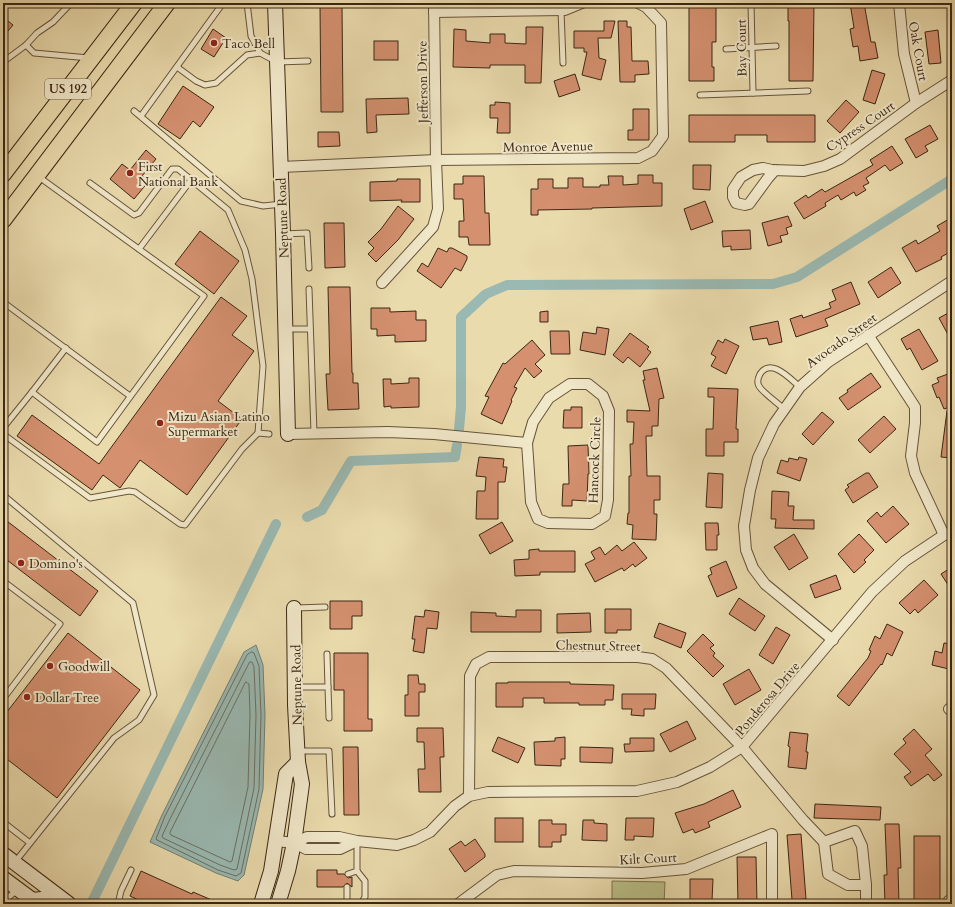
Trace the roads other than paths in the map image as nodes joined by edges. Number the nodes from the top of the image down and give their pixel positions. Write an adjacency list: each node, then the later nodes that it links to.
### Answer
1 (71, 3): 13 (lane)
2 (134, 3): 18 (highway, US 192)
3 (167, 3): 35 (highway, US 192)
4 (223, 3): 23 (lane)
5 (247, 3): 17 (lane)
6 (275, 3): 21 (main road, Neptune Road)
7 (582, 3): 12 (street)
8 (638, 3): 31 (street, Monroe Avenue)
9 (751, 3): 15 (lane, Bay Court)
10 (899, 3): 28 (street, Oak Court)
11 (434, 8): 12 (street); 31 (street, Jefferson Drive)
12 (561, 10): 22 (lane)
13 (26, 45): 18 (lane); 20 (lane)
14 (776, 46): 15 (lane)
15 (752, 48): 16 (lane); 26 (lane, Bay Court)
16 (726, 49)
17 (260, 53): 21 (lane); 23 (lane)
18 (92, 58): 34 (highway, US 192)
19 (308, 61): 21 (lane)
20 (3, 62)
21 (277, 62): 32 (main road, Neptune Road)
22 (563, 63)
23 (177, 66): 30 (lane)
24 (952, 80): 28 (street, Cypress Court)
25 (808, 91): 26 (lane, Bay Court)
26 (753, 93): 27 (lane, Bay Court)
27 (700, 95)
28 (916, 103): 33 (street, Cypress Court)
29 (134, 111): 30 (lane)
30 (141, 116): 38 (lane)
31 (436, 160): 32 (street, Monroe Avenue); 44 (street, Jefferson Drive)
32 (281, 167): 38 (main road, Neptune Road)
33 (775, 170)
34 (3, 174)
35 (37, 175): 39 (highway, US 192); 41 (lane)
36 (191, 180): 37 (lane); 41 (lane); 56 (lane)
37 (90, 183)
38 (282, 204): 40 (main road, Neptune Road)
39 (3, 220)
40 (283, 234): 42 (lane); 48 (main road, Neptune Road)
41 (139, 249): 53 (lane)
42 (309, 268)
43 (952, 281): 49 (street, Avocado Street)
44 (382, 283)
45 (309, 290): 47 (lane)
46 (3, 302): 50 (lane)
47 (310, 328): 48 (lane); 57 (lane)
48 (285, 329): 60 (main road, Neptune Road)
49 (868, 335): 51 (street, Avocado Street); 63 (street)
50 (66, 348): 52 (lane); 53 (lane)
51 (800, 387): 54 (street, Avocado Street); 54 (lane)
52 (32, 392): 53 (lane); 55 (lane)
53 (130, 396)
54 (784, 409): 67 (street, Avocado Street)
55 (3, 428)
56 (258, 433): 58 (lane); 59 (lane)
57 (314, 433): 60 (street); 61 (street)
58 (3, 434)
59 (269, 434)
60 (288, 434)
61 (527, 444): 61 (street, Hancock Circle)
62 (3, 495): 81 (lane)
63 (948, 534): 67 (street, Ponderosa Drive)
64 (3, 582): 71 (lane)
65 (325, 607): 66 (lane)
66 (294, 608): 69 (main road, Neptune Road)
67 (833, 640): 73 (street, Ponderosa Drive)
68 (327, 654): 70 (lane)
69 (295, 687): 70 (lane); 74 (main road, Neptune Road)
70 (328, 687): 72 (lane)
71 (3, 699)
72 (329, 718)
73 (742, 747): 75 (street, Ponderosa Drive); 75 (street, Chestnut Street); 80 (street, Chestnut Street)
74 (298, 756): 76 (lane); 78 (main road); 82 (main road, Neptune Road)
75 (469, 796): 79 (street, Ponderosa Drive)
76 (332, 814)
77 (3, 822): 81 (lane)
78 (277, 841): 82 (street, Ponderosa Drive); 97 (main road)
79 (357, 841): 82 (street, Ponderosa Drive); 86 (lane)
80 (824, 842): 89 (street); 89 (street)
81 (30, 843): 84 (lane)
82 (294, 843): 98 (main road, Neptune Road)
83 (3, 854): 84 (main road)
84 (15, 863): 95 (main road)
85 (131, 870): 96 (lane)
86 (357, 871): 87 (lane); 100 (lane)
87 (348, 874)
88 (3, 878): 91 (main road)
89 (866, 885): 103 (street)
90 (347, 887): 99 (lane)
91 (18, 889): 92 (lane); 93 (main road)
92 (3, 902)
93 (35, 902): 94 (main road)
94 (51, 904)
95 (69, 904)
96 (118, 904)
97 (261, 904)
98 (278, 904)
99 (350, 904)
100 (361, 904)
101 (458, 904): 102 (street, Kilt Court)
102 (772, 904)
103 (866, 904)

